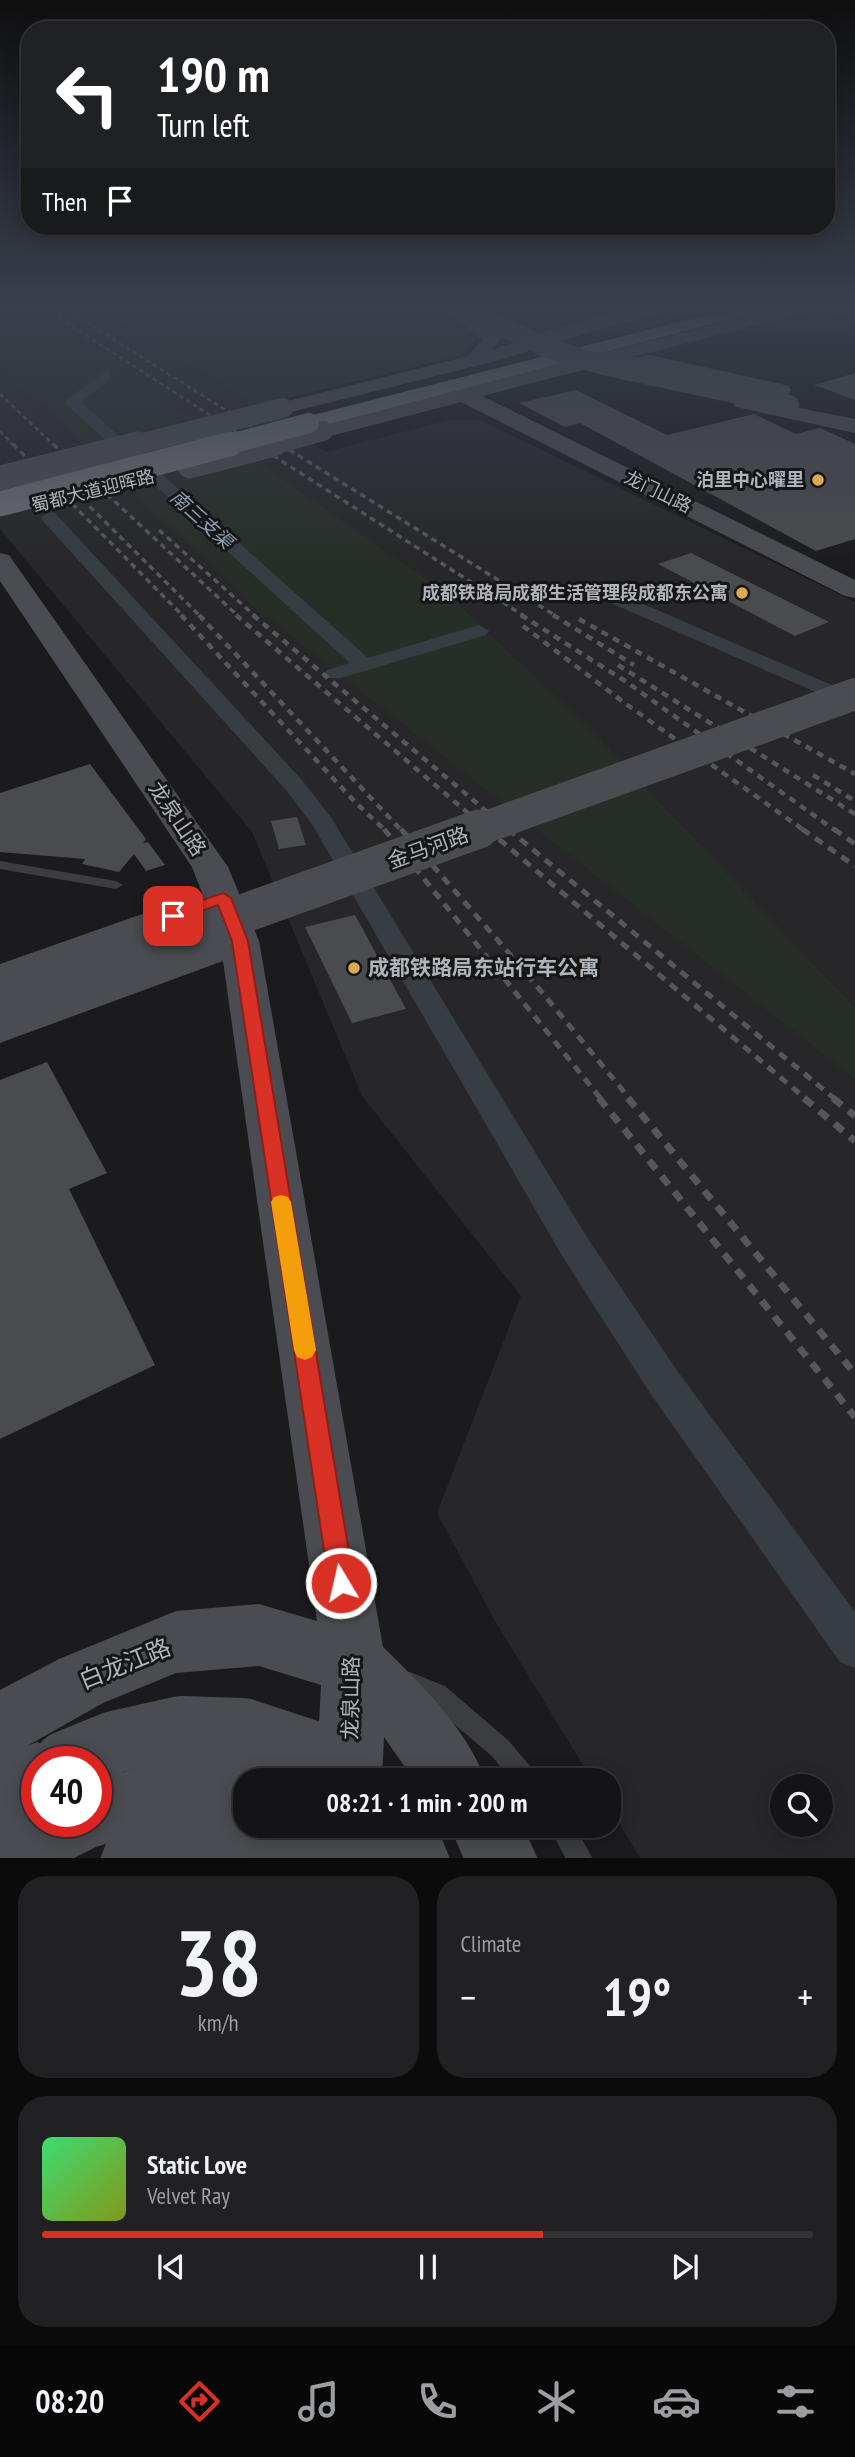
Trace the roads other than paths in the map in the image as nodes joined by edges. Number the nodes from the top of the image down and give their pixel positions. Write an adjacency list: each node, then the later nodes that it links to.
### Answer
1 (365, 396): 13 (street)
2 (388, 396): 13 (highway, 蜀都大道迎晖路)
3 (399, 396): 13 (highway, 蜀都大道迎晖路)
4 (450, 396): 13 (street, 蜀都大道迎晖路)
5 (464, 396): 20 (street, 龙门山路)
6 (707, 396): 14 (street)
7 (771, 396): 10 (street, bridge)
8 (776, 396): 10 (street)
9 (784, 396): 10 (street)
10 (797, 400): 11 (street); 12 (street)
11 (855, 411)
12 (855, 418)
13 (302, 419): 15 (street, bridge); 16 (highway, 蜀都大道迎晖路); 17 (highway, 蜀都大道迎晖路, bridge); 18 (street, 蜀都大道迎晖路, bridge)
14 (855, 426)
15 (0, 478)
16 (0, 489)
17 (0, 504)
18 (0, 512)
19 (0, 561): 24 (street, 龙泉山路)
20 (855, 590)
21 (855, 694): 27 (street, 金马河路, bridge)
22 (0, 865): 23 (lane)
23 (116, 885)
24 (223, 898): 25 (street, 龙泉山路); 26 (street)
25 (240, 941): 28 (street); 29 (street, 龙泉山路)
26 (0, 978)
27 (0, 1001)
28 (0, 1028)
29 (354, 1663): 30 (street, 白龙江路); 33 (street, 龙泉山路); 34 (street, 白龙江路); 35 (lane)
30 (0, 1725)
31 (104, 1746): 32 (street, bridge)
32 (337, 1768)
33 (350, 1768)
34 (445, 1768)
35 (516, 1768)
36 (21, 1783): 38 (street)
37 (233, 1786): 39 (street)
38 (0, 1794)
39 (112, 1809)
40 (46, 1837): 46 (street, bridge)
41 (346, 1838): 49 (street)
42 (390, 1838): 50 (street)
43 (419, 1838): 51 (street)
44 (491, 1838): 52 (street)
45 (568, 1838): 53 (lane)
46 (2, 1858)
47 (135, 1858): 48 (street)
48 (314, 1858)
49 (345, 1858)
50 (415, 1858)
51 (438, 1858)
52 (503, 1858)
53 (581, 1858)

